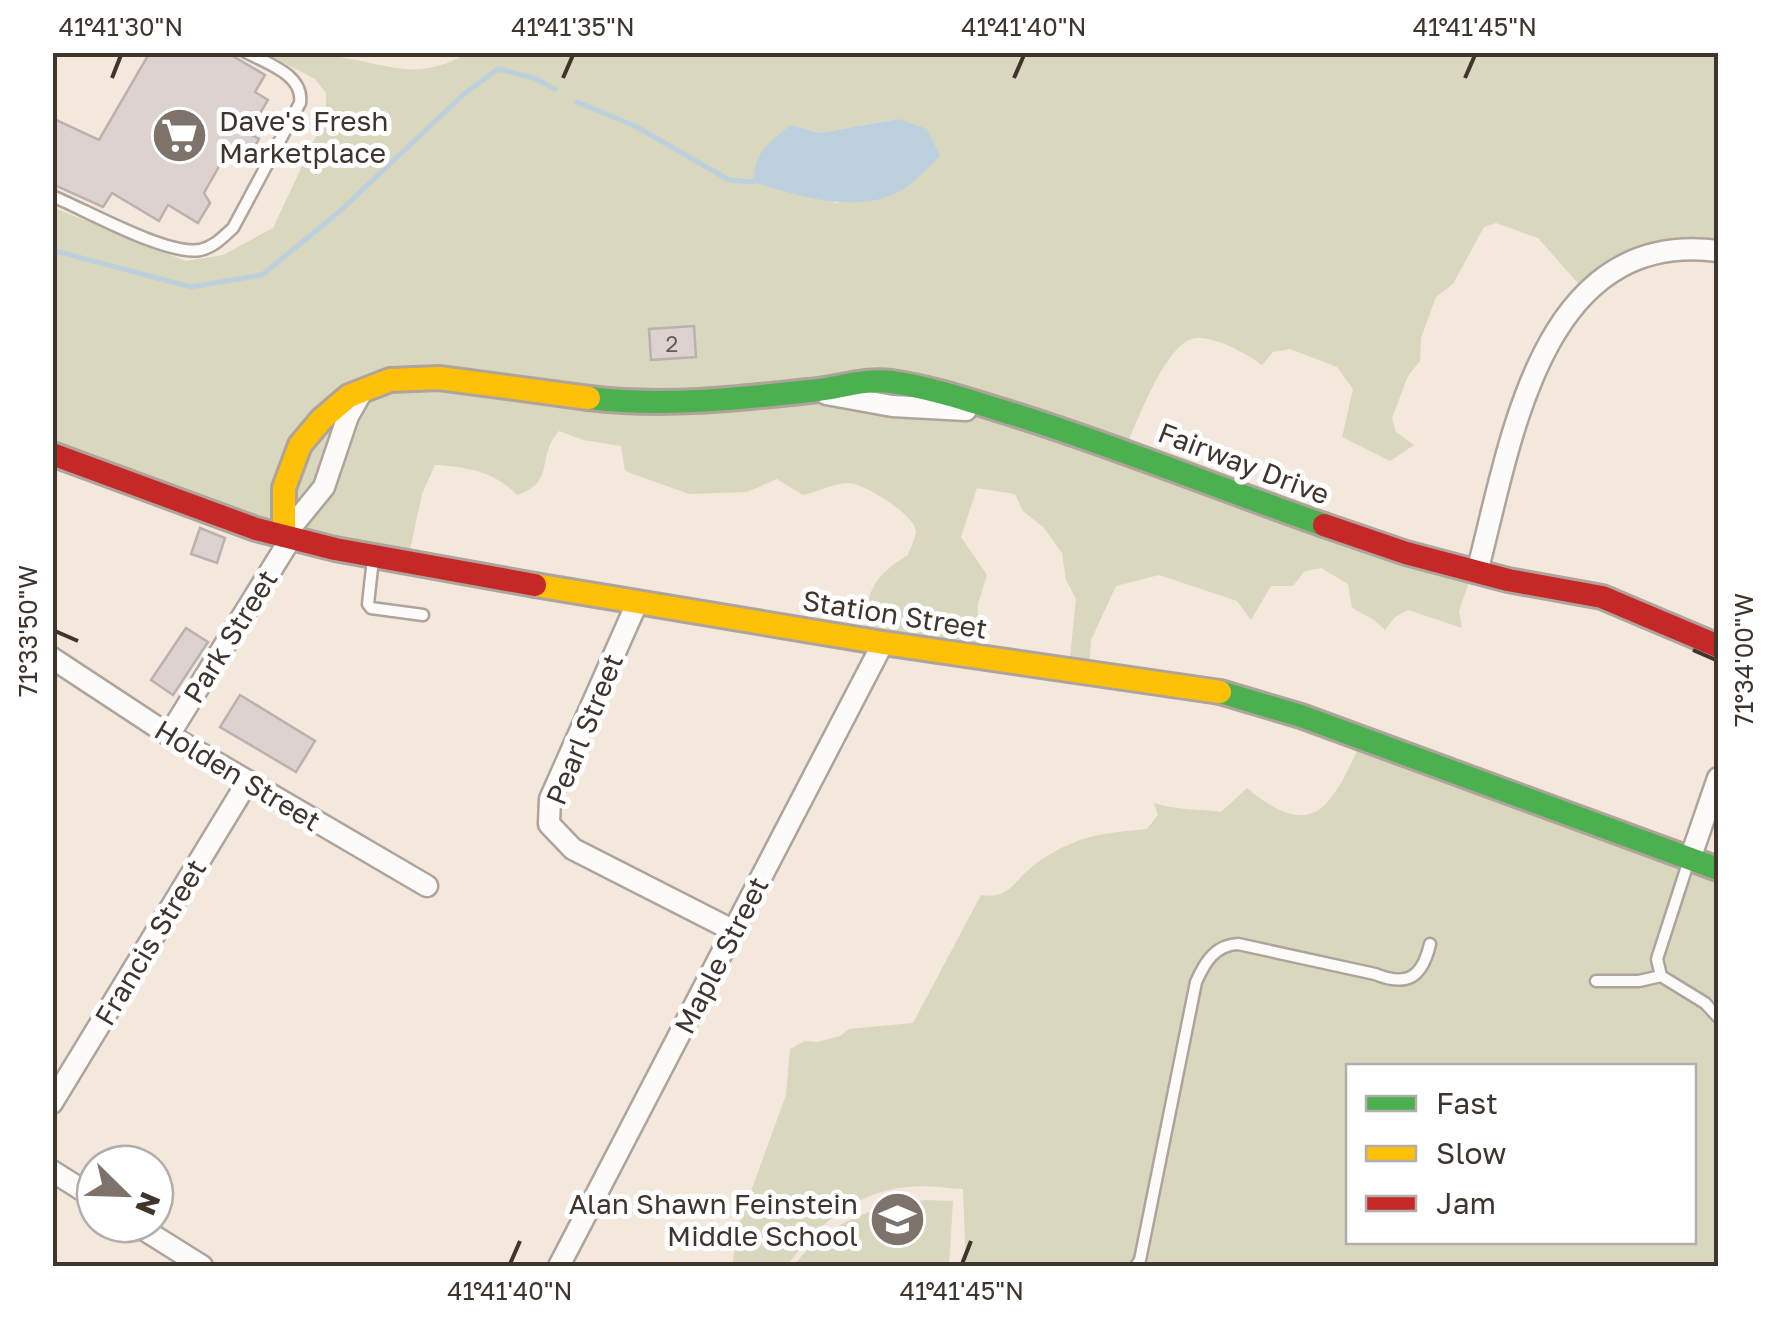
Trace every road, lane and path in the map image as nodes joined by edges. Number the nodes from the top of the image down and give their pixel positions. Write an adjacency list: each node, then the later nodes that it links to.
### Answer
1 (246, 52): 2 (lane)
2 (52, 196)
3 (1718, 251): 8 (street)
4 (364, 389): 6 (street); 6 (street, Fairway Drive); 8 (street, Fairway Drive)
5 (52, 454): 6 (street, Station Street)
6 (287, 537): 7 (street, Station Street); 14 (street, Park Street)
7 (373, 556): 9 (street, Station Street); 10 (lane)
8 (1477, 572): 12 (street, Fairway Drive)
9 (637, 603): 11 (street, Station Street); 20 (street, Pearl Street)
10 (424, 614)
11 (883, 643): 17 (street, Station Street); 20 (street, Maple Street)
12 (1718, 646)
13 (52, 658): 14 (street, Holden Street)
14 (169, 735): 16 (street, Holden Street)
15 (1718, 778): 17 (street)
16 (248, 781): 19 (street, Holden Street); 25 (street, Francis Street)
17 (1690, 859): 18 (street, Station Street); 22 (lane)
18 (1718, 869)
19 (427, 886)
20 (734, 931): 30 (street, Maple Street)
21 (1430, 944): 31 (lane)
22 (1661, 976): 23 (lane); 24 (lane)
23 (1596, 981)
24 (1718, 1017)
25 (52, 1103)
26 (52, 1171): 27 (street)
27 (75, 1185)
28 (167, 1244): 29 (street)
29 (202, 1266)
30 (560, 1266)
31 (1136, 1266)

